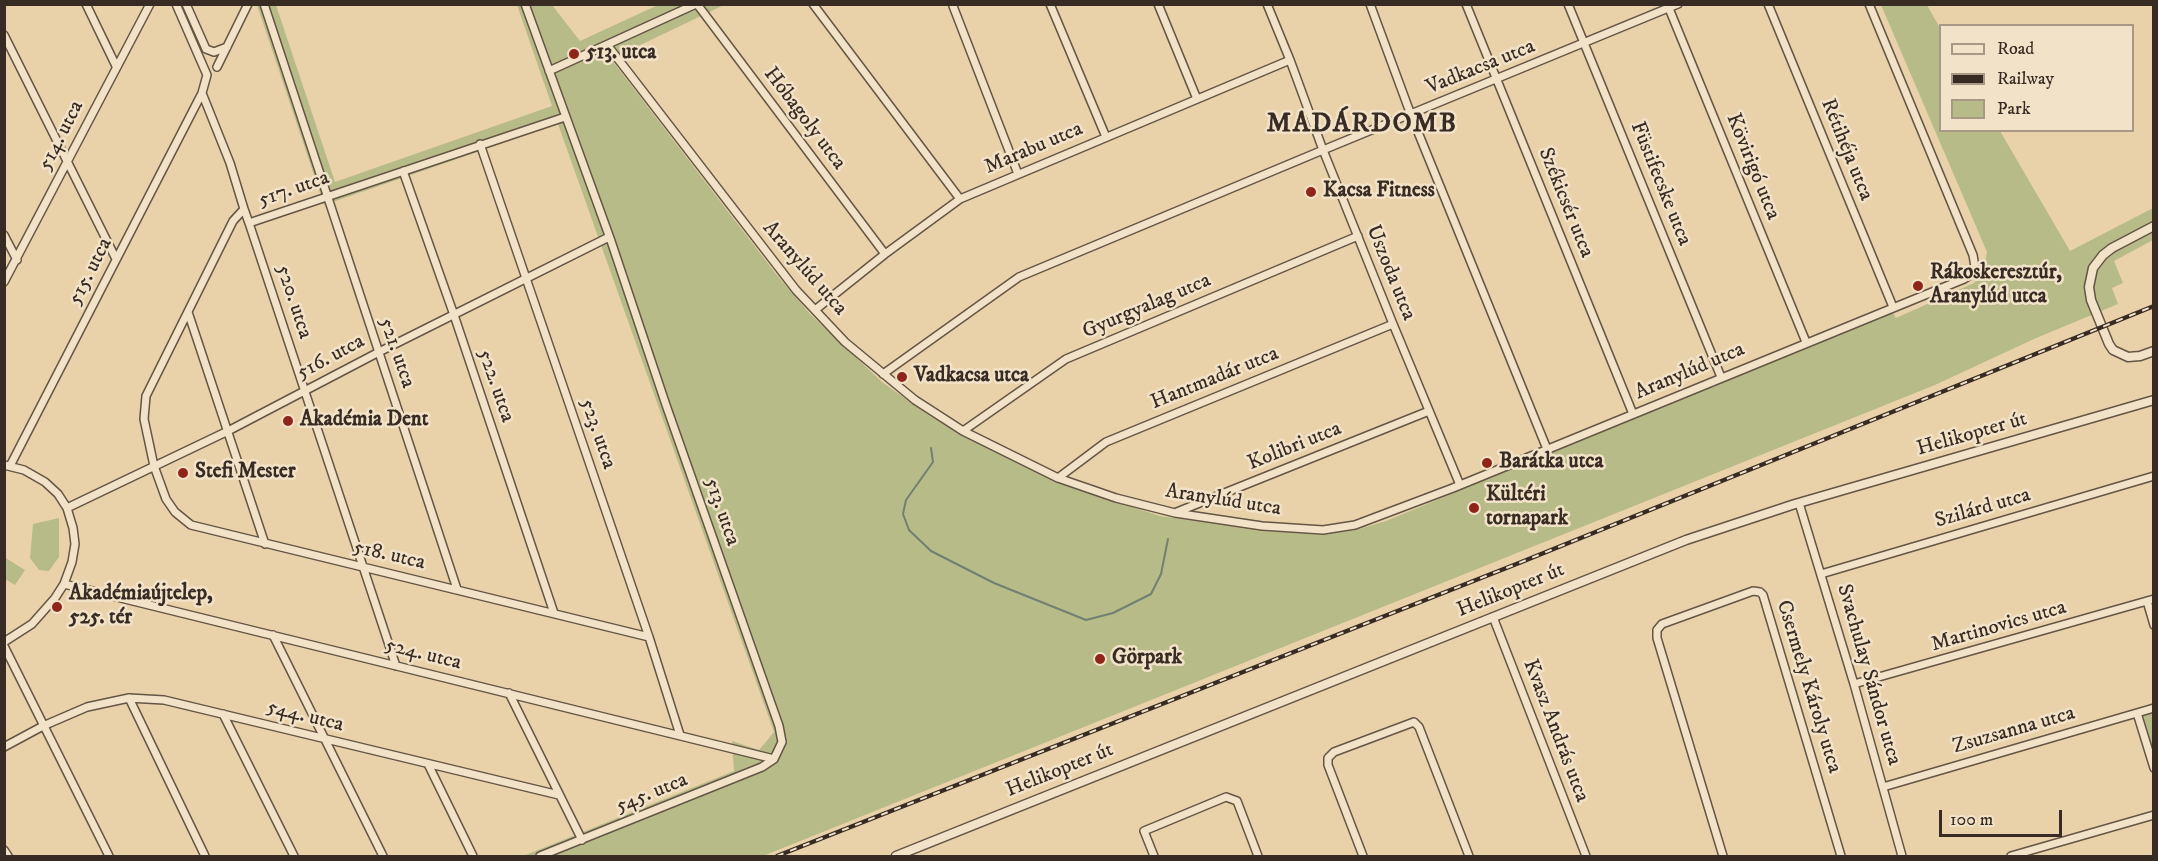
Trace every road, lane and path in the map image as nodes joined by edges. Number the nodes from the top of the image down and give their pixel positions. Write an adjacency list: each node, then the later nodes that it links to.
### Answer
1 (86, 4): 26 (street)
2 (150, 4): 26 (street, 514. utca)
3 (176, 4): 30 (street)
4 (186, 4): 24 (street)
5 (248, 4): 24 (street)
6 (264, 4): 40 (street, 521. utca)
7 (525, 4): 28 (street, 513. utca)
8 (697, 4): 23 (street); 48 (street, Hóbagoly utca)
9 (813, 4): 41 (street)
10 (1050, 4): 34 (street)
11 (1158, 4): 31 (street)
12 (1266, 4): 25 (street, Uszoda utca)
13 (1370, 4): 32 (street)
14 (1466, 4): 29 (street, Székicsér utca)
15 (1568, 4): 22 (street, Füstifecske utca)
16 (1678, 4): 20 (street, Vadkacsa utca)
17 (1768, 4): 53 (street, Rétihéja utca)
18 (1869, 4): 53 (street, Aranylúd utca)
19 (953, 6): 39 (street)
20 (1668, 6): 22 (street, Vadkacsa utca); 58 (street, Kövirigó utca)
21 (4, 34): 37 (street)
22 (1584, 44): 29 (street, Vadkacsa utca); 62 (street, Füstifecske utca)
23 (608, 46): 28 (street); 54 (street, Aranylúd utca)
24 (227, 47): 27 (street)
25 (1290, 60): 31 (street, Marabu utca); 36 (street, Uszoda utca)
26 (117, 66): 37 (street, 514. utca)
27 (218, 67)
28 (549, 71): 33 (street, 513. utca)
29 (1496, 80): 32 (street, Vadkacsa utca); 66 (street, Székicsér utca)
30 (202, 93): 42 (street); 49 (street, 515. utca)
31 (1197, 99): 34 (street, Marabu utca)
32 (1411, 115): 36 (street, Vadkacsa utca); 69 (street)
33 (565, 117): 35 (street, 517. utca); 47 (street, 513. utca)
34 (1106, 137): 39 (street, Marabu utca)
35 (480, 144): 38 (street, 517. utca); 51 (street, 523. utca)
36 (1323, 150): 46 (street, Uszoda utca); 61 (street, Vadkacsa utca)
37 (67, 162): 49 (street); 50 (street, 514. utca)
38 (403, 171): 40 (street, 517. utca); 56 (street, 522. utca)
39 (1018, 174): 41 (street, Marabu utca)
40 (326, 196): 43 (street, 517. utca); 60 (street, 521. utca)
41 (960, 199): 48 (street, Marabu utca)
42 (244, 208): 43 (street, 517. utca); 55 (street, 517. utca)
43 (249, 223): 63 (street, 520. utca)
44 (2154, 226): 59 (street)
45 (4, 235): 50 (street)
46 (1358, 236): 57 (street, Uszoda utca); 68 (street, Gyurgyalag utca)
47 (609, 237): 51 (street, 516. utca); 101 (street, 513. utca)
48 (885, 254): 54 (street, Marabu utca)
49 (116, 259): 70 (street, 515. utca)
50 (17, 260): 52 (street, 514. utca)
51 (527, 278): 56 (street, 516. utca); 88 (street, 523. utca)
52 (4, 282)
53 (1893, 307): 58 (street, Aranylúd utca)
54 (814, 310): 61 (street, Aranylúd utca)
55 (188, 312): 67 (street); 71 (street, 517. utca)
56 (454, 315): 60 (street, 516. utca); 84 (street, 522. utca)
57 (1393, 324): 65 (street, Uszoda utca); 73 (street, Hantmadár utca)
58 (1806, 342): 62 (street, Aranylúd utca)
59 (2154, 351)
60 (379, 352): 63 (street, 516. utca); 82 (street, 521. utca)
61 (883, 374): 68 (street, Aranylúd utca)
62 (1721, 377): 66 (street, Aranylúd utca)
63 (305, 390): 67 (street, 516. utca); 79 (street, 520. utca)
64 (2154, 400): 75 (street, Helikopter út)
65 (1429, 411): 74 (street, Uszoda utca); 77 (street, Kolibri utca)
66 (1633, 414): 69 (street, Aranylúd utca)
67 (228, 431): 71 (street, 516. utca); 78 (street)
68 (963, 431): 73 (street, Aranylúd utca)
69 (1547, 449): 74 (street, Aranylúd utca)
70 (7, 465): 76 (street)
71 (154, 466): 76 (street, 516. utca); 78 (street, 518. utca)
72 (2154, 476): 80 (street, Szilárd utca)
73 (1058, 478): 77 (street, Aranylúd utca)
74 (1460, 485): 77 (street, Aranylúd utca)
75 (1800, 503): 80 (street, Svachulay Sándor utca); 85 (street, Helikopter út)
76 (67, 508): 81 (street)
77 (1175, 513)
78 (265, 544): 79 (street, 518. utca)
79 (364, 567): 82 (street, 518. utca); 90 (street, 520. utca)
80 (1821, 574): 91 (street, Svachulay Sándor utca)
81 (64, 584): 87 (street, 524. utca); 89 (street)
82 (457, 589): 84 (street, 518. utca)
83 (2150, 600): 86 (street); 91 (street, Martinovics utca)
84 (554, 613): 88 (street, 518. utca)
85 (1493, 617): 116 (street, Helikopter út); 121 (street, Kvasz András utca)
86 (2154, 625)
87 (273, 635): 90 (street, 524. utca); 99 (street)
88 (649, 637): 98 (street, 523. utca)
89 (4, 644): 97 (street)
90 (396, 666): 92 (street, 524. utca)
91 (1854, 684): 104 (street, Svachulay Sándor utca)
92 (509, 693): 98 (street, 524. utca); 105 (street)
93 (129, 698): 96 (street, 544. utca); 97 (street, 544. utca); 111 (street)
94 (2154, 708): 95 (street, Zsuzsanna utca)
95 (2137, 713): 103 (street); 104 (street, Zsuzsanna utca)
96 (223, 714): 99 (street, 544. utca); 112 (street)
97 (43, 726): 100 (street, 544. utca); 110 (street)
98 (680, 735): 101 (street, 524. utca)
99 (326, 739): 102 (street, 544. utca); 113 (street)
100 (4, 747)
101 (774, 759): 107 (street, 545. utca)
102 (428, 764): 105 (street, 544. utca); 114 (street)
103 (2154, 768)
104 (1883, 787): 124 (street, Svachulay Sándor utca)
105 (559, 795): 107 (street)
106 (2154, 815): 125 (street)
107 (582, 840): 115 (street, 545. utca)
108 (4, 850): 109 (street)
109 (8, 856)
110 (109, 856)
111 (205, 856)
112 (294, 856)
113 (383, 856)
114 (473, 856)
115 (540, 856)
116 (896, 856)
117 (1154, 856): 118 (street)
118 (1258, 856)
119 (1363, 856): 120 (street)
120 (1469, 856)
121 (1586, 856)
122 (1723, 856): 123 (street, Csermely Károly utca)
123 (1842, 856)
124 (1902, 856)
125 (2011, 856)

